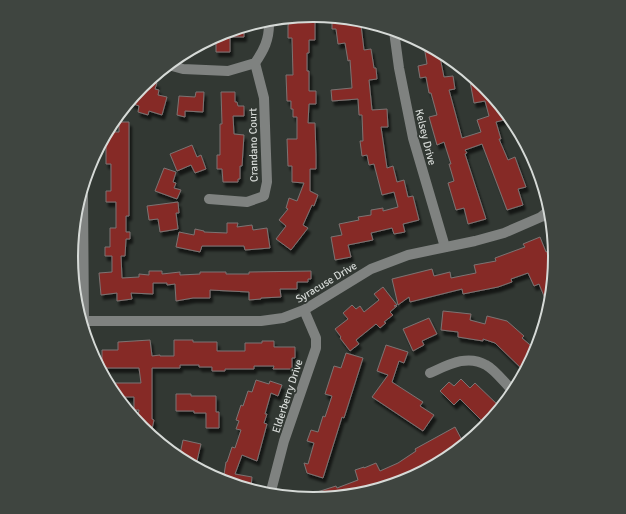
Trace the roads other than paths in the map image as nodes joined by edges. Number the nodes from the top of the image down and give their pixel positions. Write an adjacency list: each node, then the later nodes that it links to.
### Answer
1 (269, 27): 3 (street)
2 (395, 36): 8 (street, Kelsey Drive)
3 (255, 64): 4 (street); 5 (street, Crandano Court)
4 (175, 67)
5 (209, 199)
6 (83, 210): 9 (street)
7 (544, 215): 8 (street, Syracuse Drive)
8 (445, 246): 10 (street, Syracuse Drive)
9 (84, 307)
10 (304, 310): 11 (street, Syracuse Drive); 14 (street, Elderberry Drive)
11 (87, 322)
12 (430, 373): 13 (street)
13 (508, 387)
14 (272, 488)

